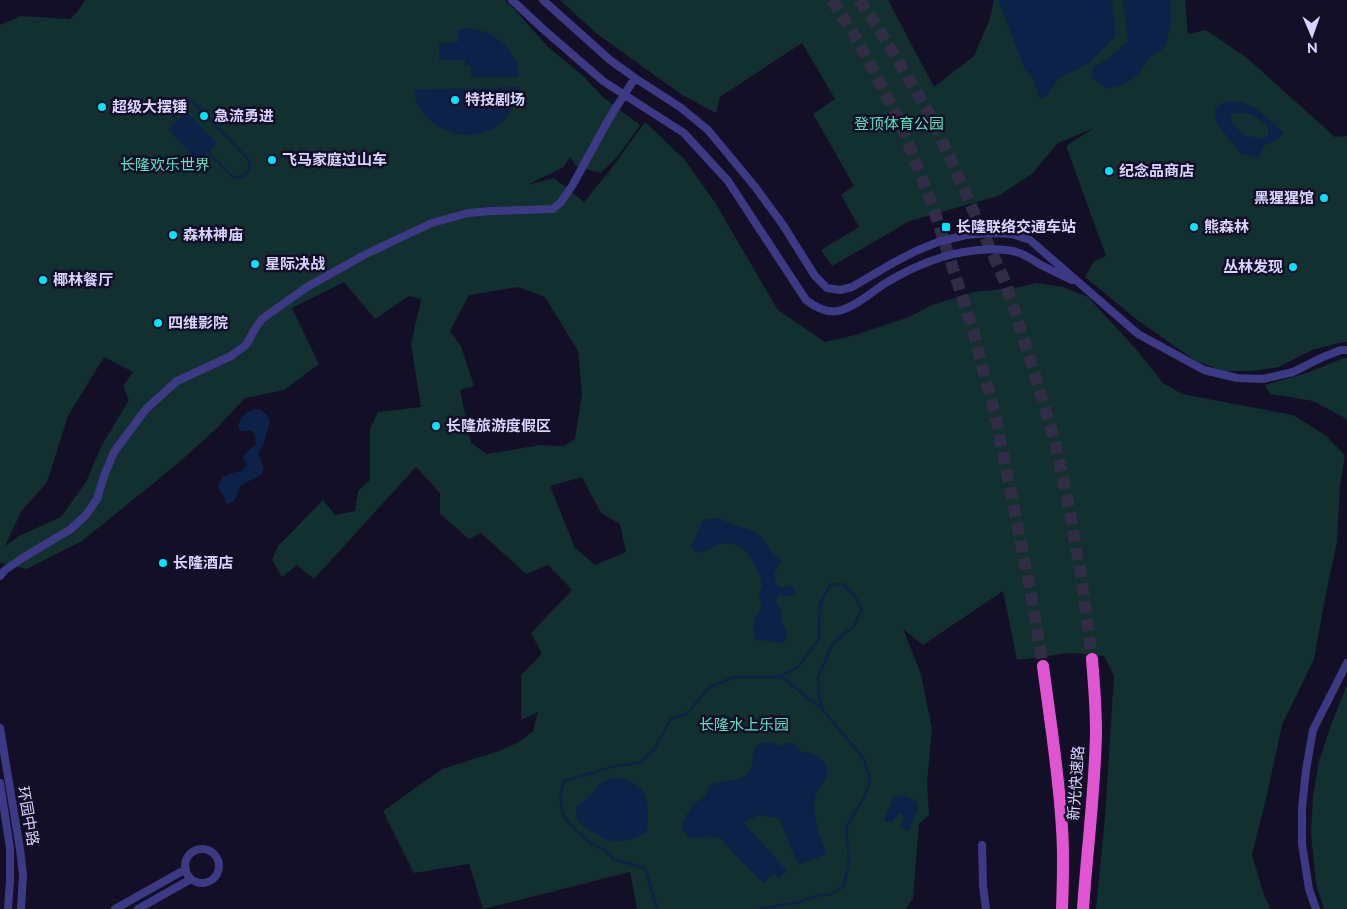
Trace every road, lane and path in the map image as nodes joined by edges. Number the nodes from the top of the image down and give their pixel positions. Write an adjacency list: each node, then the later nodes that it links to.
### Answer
1 (512, 0): 4 (street)
2 (542, 0): 3 (street)
3 (635, 78): 4 (street); 5 (street)
4 (624, 94): 5 (street); 7 (street)
5 (1081, 285): 6 (street)
6 (1347, 350)
7 (0, 576)
8 (1092, 658): 22 (highway, 新光快速路)
9 (1347, 663): 23 (street)
10 (1043, 666): 21 (highway, 新光快速路)
11 (0, 728): 17 (street, 环园中路)
12 (0, 783): 16 (street, 环园中路)
13 (982, 845): 20 (street)
14 (186, 870): 15 (street); 15 (street); 18 (street)
15 (191, 879): 19 (street)
16 (8, 909)
17 (21, 909)
18 (116, 909)
19 (138, 909)
20 (986, 909)
21 (1062, 909)
22 (1082, 909)
23 (1316, 909)

